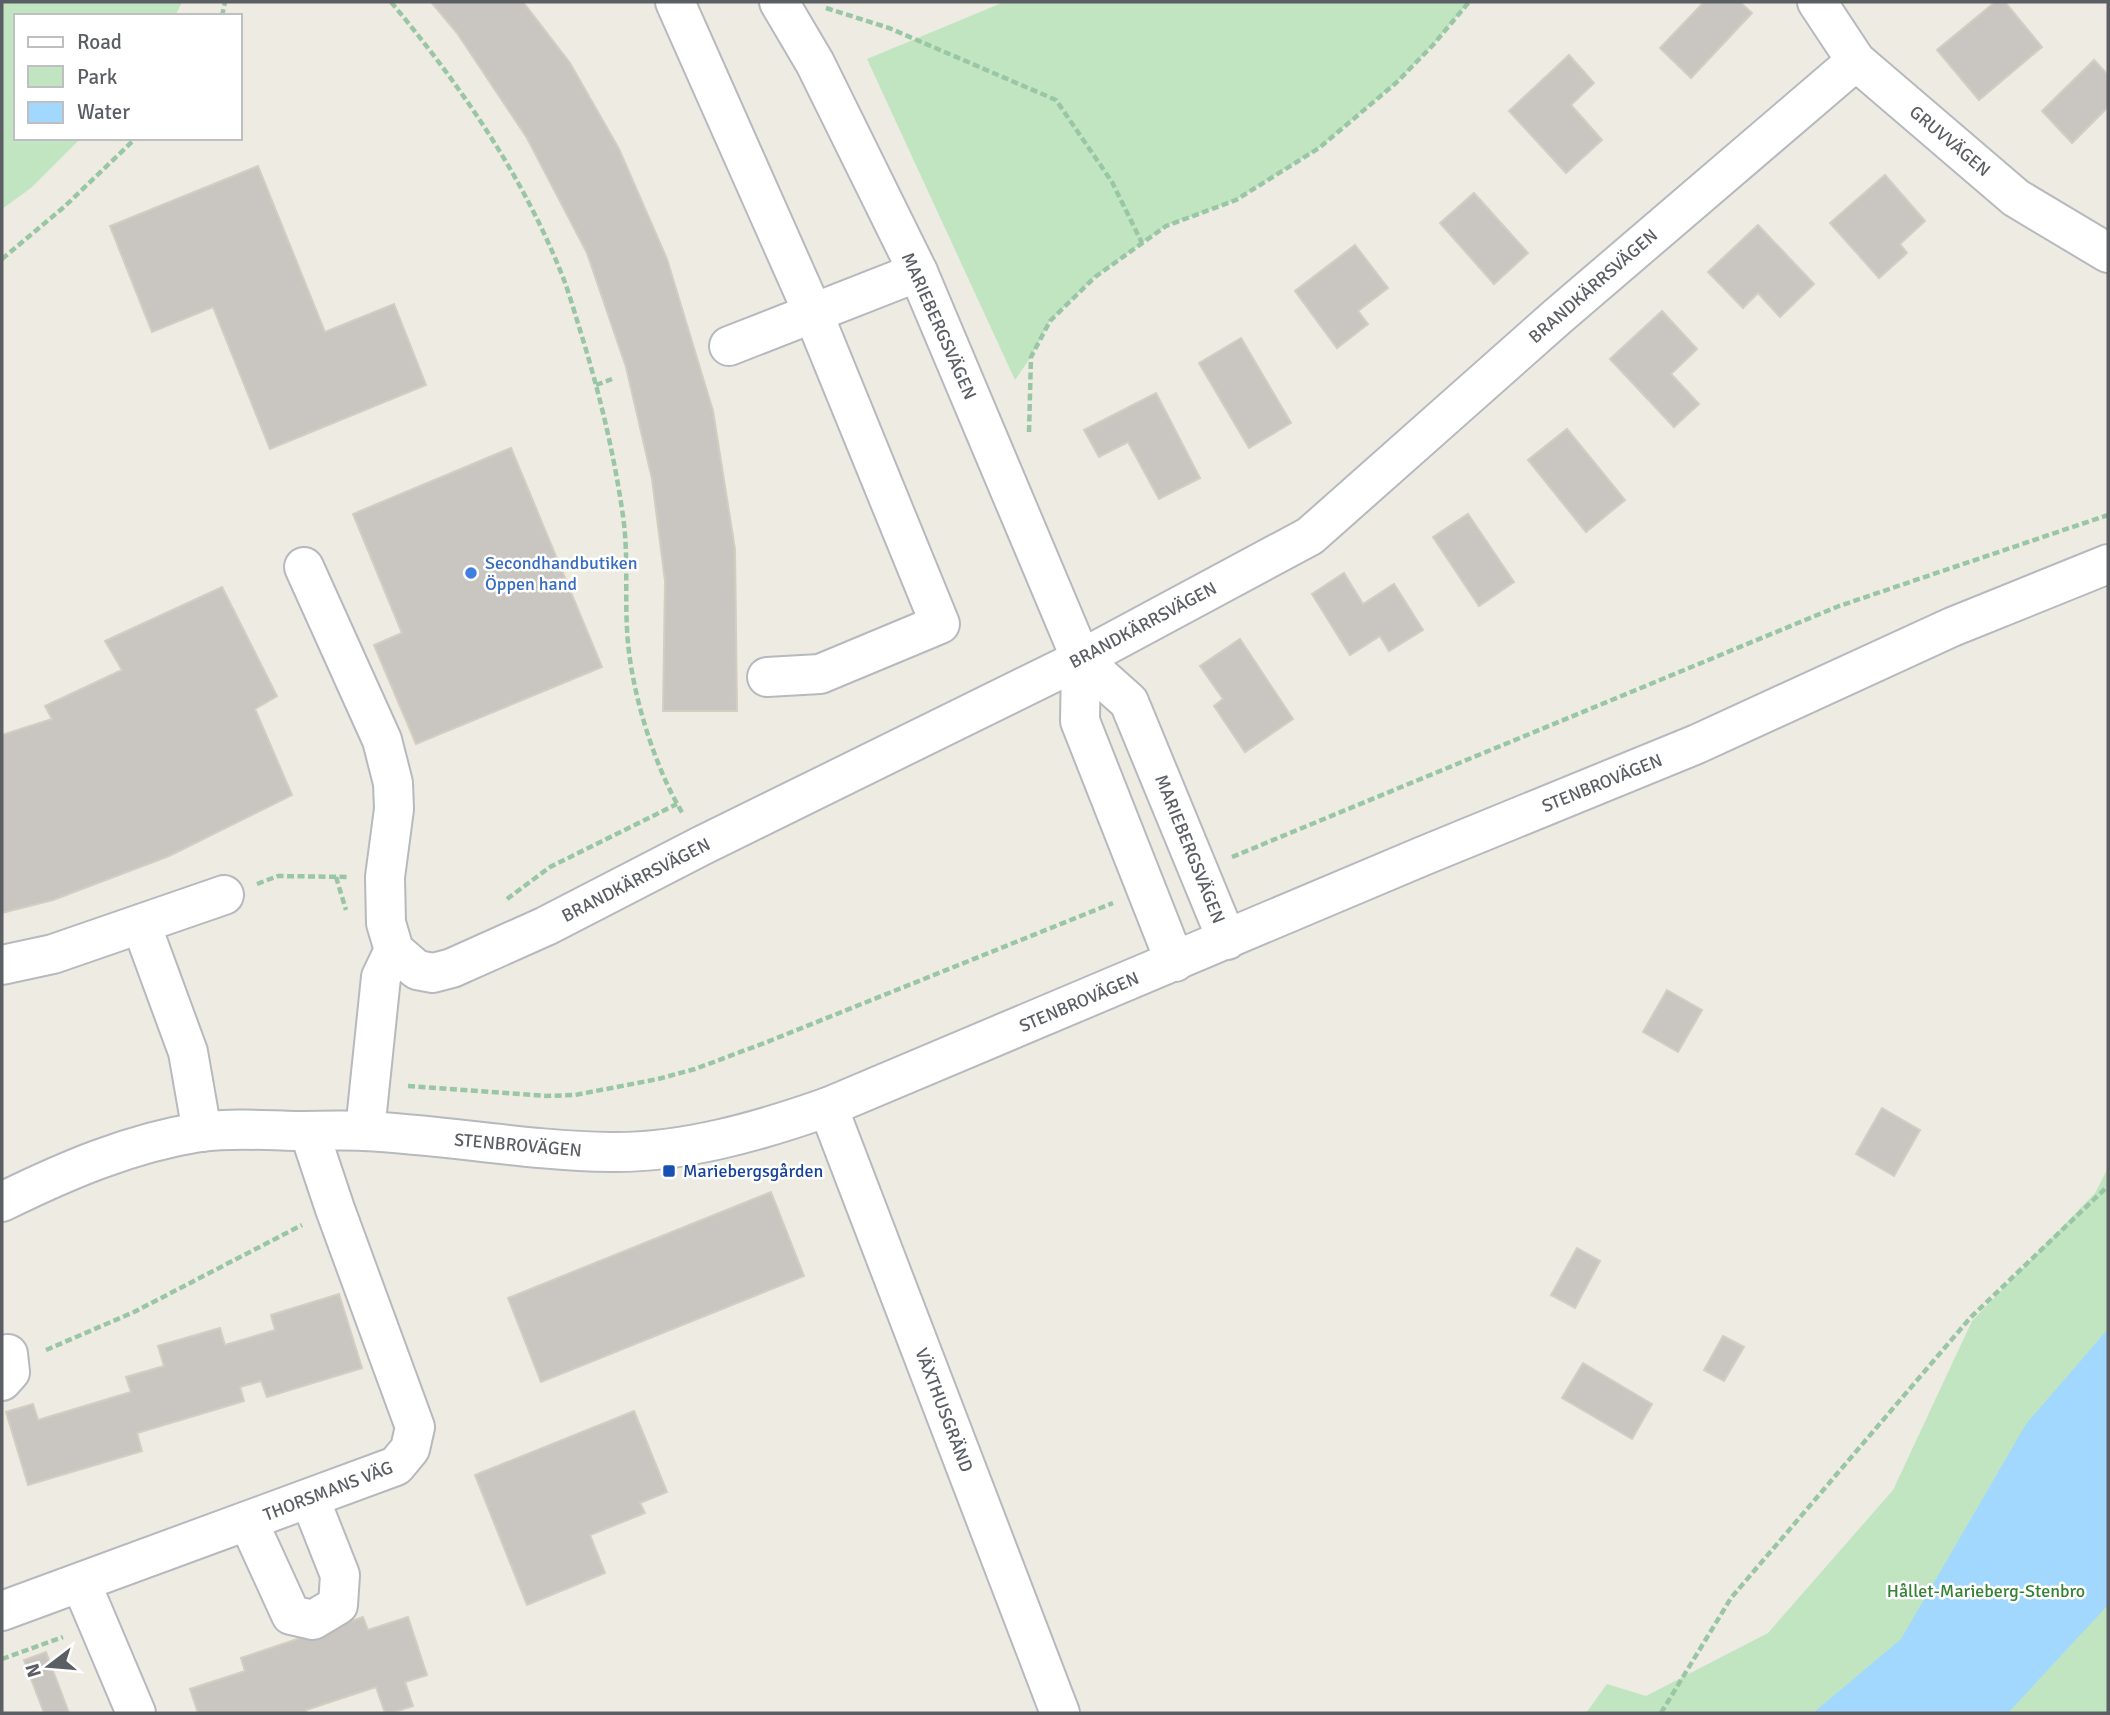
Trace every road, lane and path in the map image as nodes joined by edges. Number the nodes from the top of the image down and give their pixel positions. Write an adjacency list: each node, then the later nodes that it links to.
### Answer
1 (391, 2): 16 (path)
2 (675, 2): 13 (street)
3 (779, 2): 12 (street, MARIEBERGSVÄGEN)
4 (1469, 2): 9 (path)
5 (1817, 2): 7 (street, GRUVVÄGEN)
6 (823, 7): 9 (path)
7 (1856, 61): 10 (street, GRUVVÄGEN); 21 (street, BRANDKÄRRSVÄGEN)
8 (134, 140): 11 (path)
9 (1142, 243): 17 (path)
10 (2108, 253)
11 (2, 259)
12 (918, 272): 13 (street); 21 (street, MARIEBERGSVÄGEN)
13 (813, 313): 14 (street); 22 (street)
14 (729, 346)
15 (612, 379): 16 (path)
16 (596, 385): 23 (path)
17 (1028, 433)
18 (2108, 515): 24 (path)
19 (2108, 564): 29 (street, STENBROVÄGEN)
20 (304, 567): 25 (street)
21 (1081, 659): 23 (street, BRANDKÄRRSVÄGEN); 24 (street, MARIEBERGSVÄGEN); 26 (street, MARIEBERGSVÄGEN)
22 (767, 677)
23 (701, 846): 30 (street, BRANDKÄRRSVÄGEN)
24 (1198, 870): 29 (street, MARIEBERGSVÄGEN)
25 (385, 877): 27 (path); 30 (street)
26 (1147, 890): 31 (street, MARIEBERGSVÄGEN); 33 (path)
27 (224, 895): 28 (street)
28 (141, 924): 32 (street); 37 (street)
29 (1227, 940): 31 (street, STENBROVÄGEN)
30 (394, 950): 33 (street)
31 (1175, 962): 34 (street, STENBROVÄGEN)
32 (2, 965)
33 (370, 1082): 36 (street)
34 (828, 1107): 36 (street, STENBROVÄGEN); 49 (street, VÄXTHUSGRÄND)
35 (309, 1131): 36 (street, STENBROVÄGEN); 37 (street, STENBROVÄGEN); 40 (street, THORSMANS VÄG)
36 (365, 1131)
37 (202, 1132): 39 (street, STENBROVÄGEN)
38 (2108, 1186): 50 (path)
39 (2, 1202)
40 (335, 1209): 41 (path); 42 (street, THORSMANS VÄG)
41 (6, 1367)
42 (310, 1499): 43 (street, THORSMANS VÄG); 43 (street)
43 (248, 1521): 44 (street, THORSMANS VÄG)
44 (81, 1583): 45 (street, THORSMANS VÄG); 46 (street)
45 (2, 1611)
46 (99, 1624): 47 (path); 48 (street)
47 (2, 1659)
48 (136, 1713)
49 (1060, 1713)
50 (1661, 1713)

